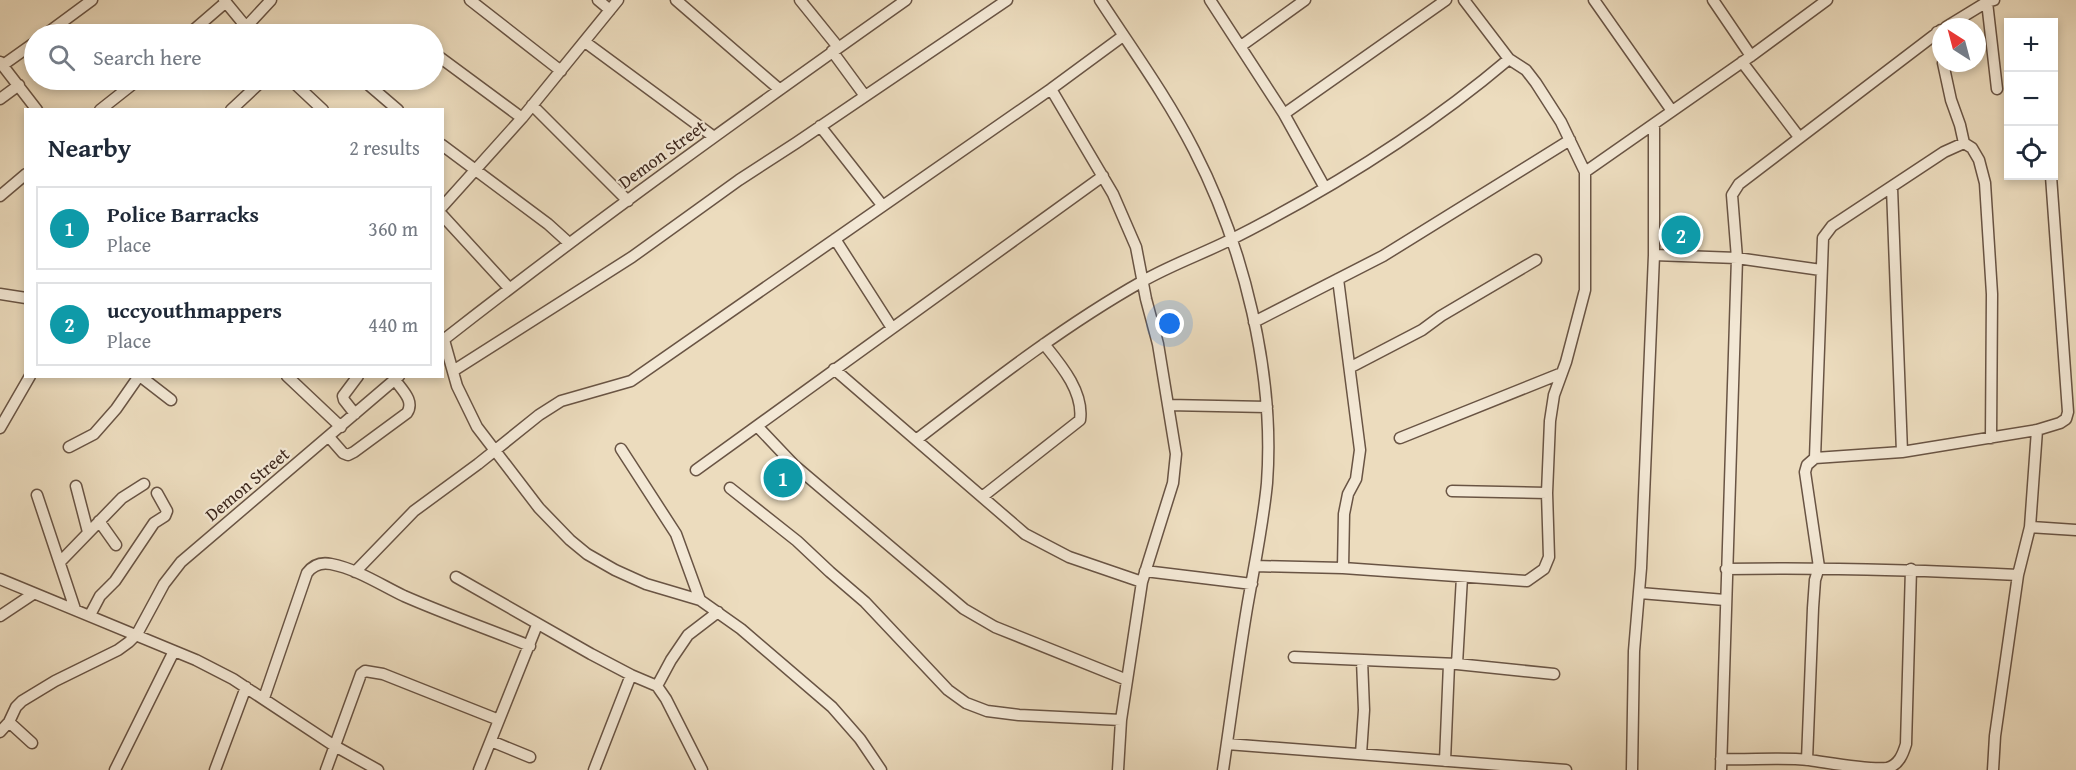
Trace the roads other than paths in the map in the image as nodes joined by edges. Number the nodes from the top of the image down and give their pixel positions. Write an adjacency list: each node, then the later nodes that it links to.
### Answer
1 (92, 0): 22 (street)
2 (271, 0): 25 (street)
3 (470, 0): 37 (street)
4 (598, 0): 20 (street)
5 (618, 0): 20 (street)
6 (676, 0): 40 (street)
7 (800, 0): 30 (street)
8 (906, 0): 30 (street, Demon Street)
9 (1007, 0): 47 (street)
10 (1100, 0): 26 (street)
11 (1210, 0): 29 (street)
12 (1305, 0): 29 (street)
13 (1446, 0): 56 (street)
14 (1464, 0): 33 (street)
15 (1594, 0): 55 (street)
16 (1713, 0): 32 (street)
17 (1827, 0): 32 (street)
18 (225, 1): 23 (street); 24 (street)
19 (1991, 1): 21 (street); 42 (street)
20 (610, 10): 28 (street)
21 (1962, 18)
22 (60, 24)
23 (200, 24)
24 (243, 24)
25 (254, 24)
26 (1123, 36): 41 (street); 78 (street)
27 (1932, 37): 61 (street)
28 (585, 42): 37 (street); 60 (street)
29 (1241, 46): 56 (street)
30 (835, 49): 40 (street, Demon Street); 47 (street)
31 (24, 50): 36 (street)
32 (1752, 56): 35 (street)
33 (1509, 59): 62 (street); 70 (street)
34 (444, 60): 57 (street)
35 (1742, 62): 55 (street); 61 (street)
36 (2, 64): 39 (street)
37 (561, 71): 49 (street)
38 (1945, 72): 63 (street)
39 (19, 85): 48 (street); 50 (street)
40 (779, 89): 60 (street, Demon Street)
41 (1051, 89): 68 (street); 75 (street)
42 (1997, 89)
43 (125, 90): 51 (street)
44 (252, 90): 52 (street)
45 (302, 90): 53 (street)
46 (375, 90): 54 (street)
47 (865, 96): 59 (street)
48 (0, 99)
49 (532, 105): 57 (street); 73 (street)
50 (36, 108)
51 (103, 108)
52 (233, 108)
53 (321, 108)
54 (396, 108)
55 (1672, 111): 58 (street)
56 (1284, 114): 70 (street)
57 (522, 118): 65 (street)
58 (1654, 124): 66 (street); 80 (street)
59 (820, 126): 75 (street); 96 (street)
60 (714, 137): 73 (street, Demon Street)
61 (1799, 137): 81 (street)
62 (1570, 140): 66 (street); 84 (street)
63 (1964, 143): 71 (street); 114 (street)
64 (444, 147): 65 (street)
65 (476, 171): 74 (street); 79 (street)
66 (1585, 172): 97 (street)
67 (24, 176): 72 (street)
68 (1103, 176): 85 (street); 90 (street)
69 (2050, 180): 111 (street)
70 (1325, 188): 78 (street)
71 (1892, 188): 83 (street); 119 (street)
72 (0, 196)
73 (628, 201): 79 (street, Demon Street)
74 (444, 205)
75 (882, 205): 77 (street)
76 (444, 217): 86 (street)
77 (835, 239): 90 (street); 117 (street)
78 (1230, 239): 85 (street); 89 (street)
79 (569, 243): 86 (street, Demon Street)
80 (1654, 255): 81 (street); 148 (street)
81 (1737, 258): 83 (street); 139 (street)
82 (1536, 260): 94 (street)
83 (1821, 270): 120 (street)
84 (1338, 279): 89 (street); 94 (street)
85 (1144, 280): 93 (street); 105 (street)
86 (509, 288): 91 (street, Demon Street)
87 (0, 294): 88 (street)
88 (24, 295)
89 (1254, 322): 106 (street)
90 (892, 328): 95 (street)
91 (444, 339)
92 (444, 343): 96 (street)
93 (1044, 344): 115 (street); 129 (street)
94 (1351, 367): 138 (street)
95 (834, 369): 108 (street); 115 (street)
96 (453, 371): 117 (street)
97 (1562, 373): 113 (street); 127 (street)
98 (29, 378): 110 (street)
99 (138, 378): 116 (street)
100 (143, 378): 104 (street)
101 (289, 378): 109 (street)
102 (356, 378): 107 (street)
103 (397, 378): 107 (street, Demon Street); 112 (street)
104 (171, 400)
105 (1168, 405): 106 (street); 144 (street)
106 (1267, 407): 136 (street)
107 (355, 414): 109 (street, Demon Street)
108 (757, 426): 121 (street); 165 (street)
109 (340, 427): 112 (street, Demon Street)
110 (0, 428)
111 (2037, 430): 114 (street); 131 (street)
112 (329, 437): 157 (street, Demon Street)
113 (1400, 438)
114 (1991, 438): 119 (street)
115 (916, 440): 129 (street)
116 (69, 447)
117 (494, 449): 141 (street); 150 (street)
118 (621, 449): 150 (street)
119 (1902, 452): 120 (street)
120 (1815, 458): 137 (street)
121 (696, 470)
122 (144, 484): 130 (street)
123 (76, 486): 133 (street)
124 (730, 488): 170 (street)
125 (1452, 491): 127 (street)
126 (157, 493): 154 (street)
127 (1546, 493): 145 (street)
128 (37, 495): 135 (street)
129 (982, 497): 144 (street)
130 (99, 521): 133 (street); 134 (street)
131 (2030, 527): 132 (street); 142 (street)
132 (2076, 530)
133 (88, 532): 135 (street)
134 (116, 545)
135 (60, 562): 152 (street)
136 (1255, 566): 138 (street); 147 (street)
137 (1819, 567): 139 (street); 140 (street); 179 (street)
138 (1343, 568): 145 (street)
139 (1726, 569): 151 (street)
140 (1911, 569): 142 (street); 179 (street)
141 (355, 572): 158 (street); 168 (street)
142 (2018, 575): 194 (street)
143 (456, 577): 156 (street)
144 (1144, 577): 147 (street); 165 (street)
145 (1462, 577): 162 (street)
146 (0, 579): 149 (street)
147 (1251, 584): 175 (street)
148 (1640, 592): 151 (street); 193 (street)
149 (33, 594): 152 (street); 155 (street)
150 (700, 600): 153 (street)
151 (1725, 600): 181 (street)
152 (75, 609): 154 (street)
153 (718, 612): 166 (street); 189 (street)
154 (90, 615): 157 (street)
155 (0, 616)
156 (537, 625): 158 (street); 164 (street)
157 (137, 634): 159 (street); 171 (street)
158 (530, 646): 169 (street)
159 (174, 651): 167 (street); 182 (street)
160 (1294, 657): 161 (street)
161 (1362, 660): 162 (street); 177 (street)
162 (1453, 664): 163 (street); 180 (street)
163 (1554, 674)
164 (631, 675): 166 (street); 187 (street)
165 (1127, 680): 170 (street)
166 (657, 686): 188 (street)
167 (246, 687): 168 (street); 183 (street)
168 (264, 698): 176 (street)
169 (499, 720): 173 (street); 176 (street)
170 (1121, 720): 190 (street)
171 (9, 722): 172 (street); 174 (street)
172 (0, 732)
173 (491, 741): 178 (street); 186 (street)
174 (32, 743)
175 (1227, 744): 177 (street); 191 (street)
176 (333, 745): 184 (street); 185 (street)
177 (1361, 754): 180 (street)
178 (530, 757)
179 (1807, 760): 181 (street)
180 (1445, 761): 192 (street)
181 (1721, 765)
182 (115, 770)
183 (215, 770)
184 (326, 770)
185 (378, 770)
186 (479, 770)
187 (594, 770)
188 (702, 770)
189 (881, 770)
190 (1118, 770)
191 (1223, 770)
192 (1566, 770)
193 (1632, 770)
194 (1993, 770)

